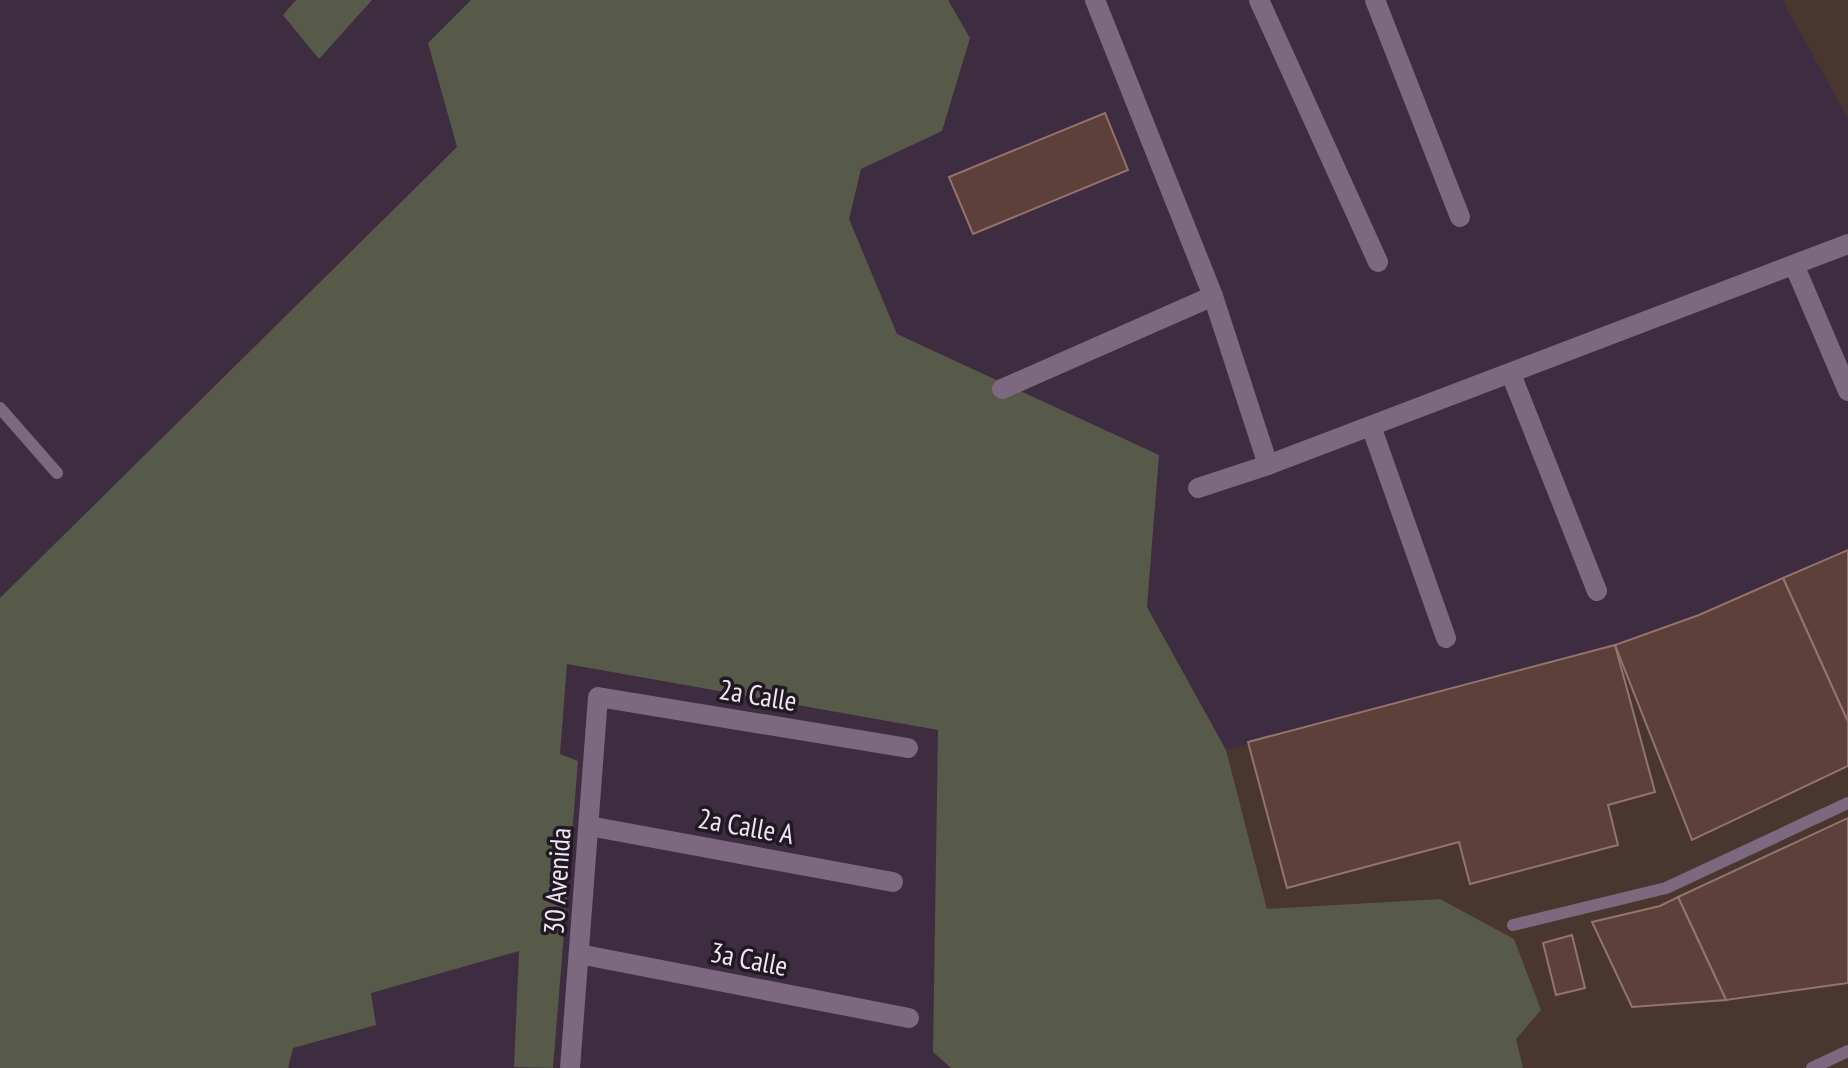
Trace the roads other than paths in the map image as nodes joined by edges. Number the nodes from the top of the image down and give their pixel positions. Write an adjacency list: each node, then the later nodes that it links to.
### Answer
1 (1095, 0): 8 (street)
2 (1259, 0): 6 (street)
3 (1375, 0): 4 (street)
4 (1460, 217)
5 (1848, 244): 7 (street)
6 (1378, 262)
7 (1795, 267): 9 (street); 11 (street)
8 (1213, 296): 10 (street); 14 (street)
9 (1511, 374): 13 (street); 17 (street)
10 (1002, 389)
11 (1848, 391)
12 (0, 408): 15 (lane)
13 (1371, 426): 14 (street); 18 (street)
14 (1268, 465): 16 (street)
15 (57, 473)
16 (1198, 488)
17 (1597, 591)
18 (1446, 638)
19 (598, 697): 20 (street, 2a Calle); 22 (street, 30 Avenida)
20 (908, 748)
21 (1848, 803): 24 (lane)
22 (589, 826): 23 (street, 2a Calle A); 25 (street, 30 Avenida)
23 (893, 882)
24 (1513, 925)
25 (579, 954): 26 (street, 3a Calle); 28 (street, 30 Avenida)
26 (909, 1018)
27 (1848, 1051): 29 (lane)
28 (570, 1068)
29 (1812, 1068)

